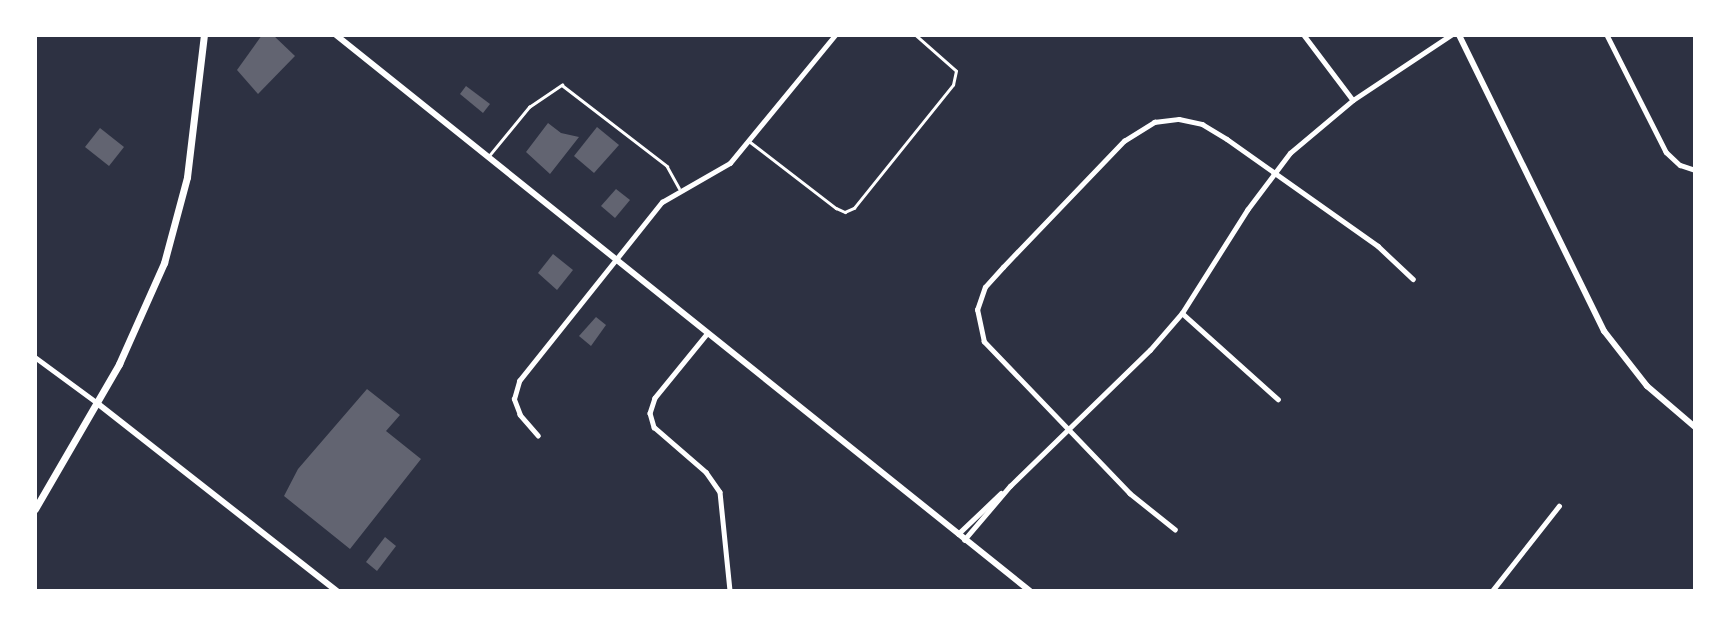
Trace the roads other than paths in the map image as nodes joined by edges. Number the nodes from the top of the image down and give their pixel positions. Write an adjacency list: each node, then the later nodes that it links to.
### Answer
1 (204, 35): 21 (main road)
2 (336, 35): 11 (street)
3 (835, 35): 10 (street)
4 (915, 35): 10 (lane)
5 (1304, 35): 9 (street)
6 (1451, 35): 9 (street)
7 (1459, 35): 22 (street)
8 (1607, 35): 12 (street)
9 (1353, 100): 13 (street)
10 (749, 141): 14 (street)
11 (488, 157): 14 (lane); 15 (street)
12 (1695, 170)
13 (1274, 171): 16 (street); 17 (street); 23 (street)
14 (679, 188): 15 (street)
15 (615, 259): 18 (street); 24 (street)
16 (1413, 279)
17 (1182, 313): 20 (street); 23 (street)
18 (708, 334): 29 (street); 32 (street)
19 (35, 357): 21 (street)
20 (1278, 399)
21 (97, 403): 27 (main road); 31 (street)
22 (1695, 427)
23 (1068, 432): 25 (street); 28 (street)
24 (538, 436)
25 (1010, 486): 29 (street); 30 (street)
26 (1559, 506): 34 (street)
27 (35, 509)
28 (1175, 530)
29 (958, 534): 30 (street)
30 (964, 540): 33 (street)
31 (337, 591)
32 (730, 591)
33 (1030, 591)
34 (1492, 591)

